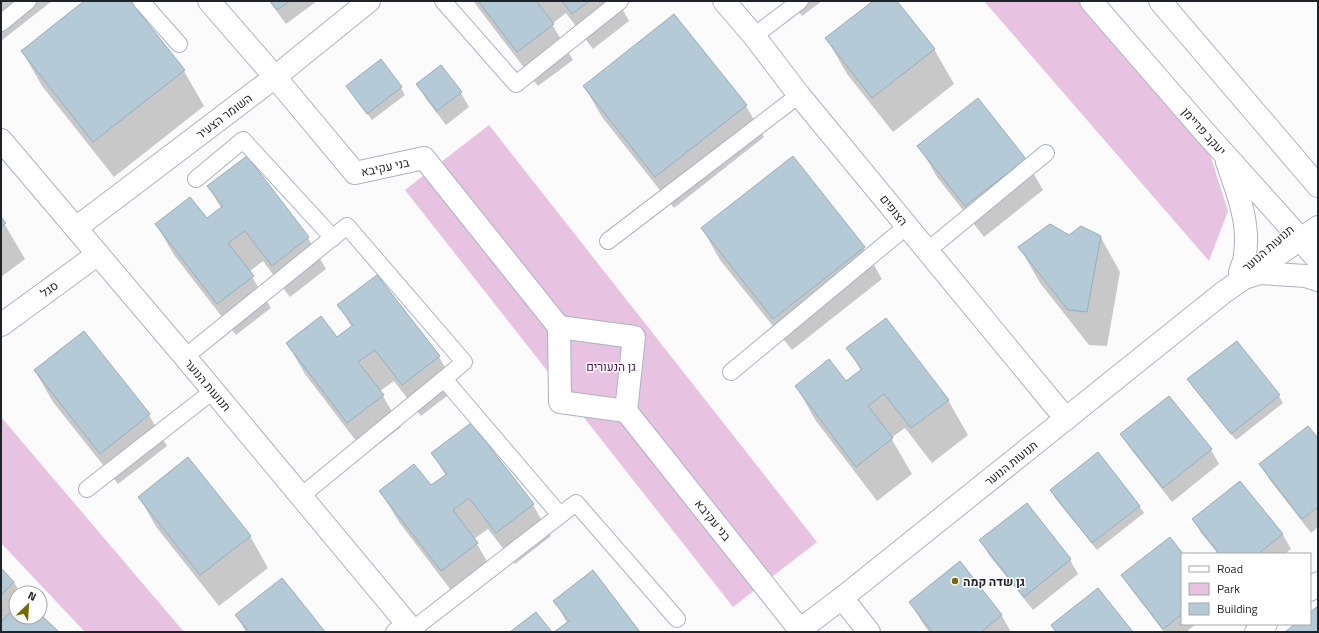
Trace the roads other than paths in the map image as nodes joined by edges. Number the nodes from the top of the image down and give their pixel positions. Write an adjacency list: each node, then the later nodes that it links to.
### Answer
1 (28, 1): 11 (lane)
2 (141, 1): 13 (lane)
3 (209, 1): 14 (street, בני עקיבא)
4 (369, 1): 14 (street, השומר הצעיר)
5 (443, 1): 6 (lane)
6 (620, 1)
7 (724, 1): 12 (street, הצופים)
8 (800, 1): 12 (lane)
9 (1091, 1): 17 (street, יעקב פריימן)
10 (1160, 1): 20 (street)
11 (1, 23)
12 (754, 36): 15 (street, הצופים)
13 (179, 44)
14 (275, 77): 23 (street, השומר הצעיר); 33 (street, בני עקיבא)
15 (799, 95): 22 (street, הצופים); 26 (lane)
16 (1, 140): 23 (street, תנועות הנוער)
17 (1223, 152): 24 (street, יעקב פריימן); 30 (street)
18 (1046, 153): 27 (lane)
19 (196, 179): 25 (lane)
20 (1318, 186)
21 (1318, 211): 24 (street, תנועות הנוער)
22 (907, 226): 27 (street, הצופים); 35 (lane)
23 (76, 228): 28 (street, תנועות הנוער)
24 (1303, 231): 29 (street, יעקב פריימן); 30 (street, תנועות הנוער)
25 (333, 238): 34 (lane); 36 (lane)
26 (608, 241)
27 (927, 251): 39 (street, הצופים)
28 (98, 254): 32 (street, סגל); 34 (street, תנועות הנוער)
29 (1318, 260)
30 (1242, 275): 31 (street); 39 (street, תנועות הנוער)
31 (1318, 280)
32 (1, 325)
33 (559, 328): 38 (street); 38 (street)
34 (184, 357): 37 (street, תנועות הנוער)
35 (732, 372)
36 (444, 379): 41 (lane); 42 (lane)
37 (213, 391): 40 (lane); 41 (street, תנועות הנוער)
38 (626, 411): 47 (street, בני עקיבא)
39 (1066, 419): 43 (street, תנועות הנוער)
40 (87, 489)
41 (301, 496): 46 (street, תנועות הנוער)
42 (560, 514): 44 (lane); 46 (lane)
43 (842, 598): 47 (street, תנועות הנוער); 48 (street)
44 (677, 619)
45 (1265, 625): 49 (street)
46 (406, 629)
47 (799, 631)
48 (869, 632)
49 (1256, 632)

